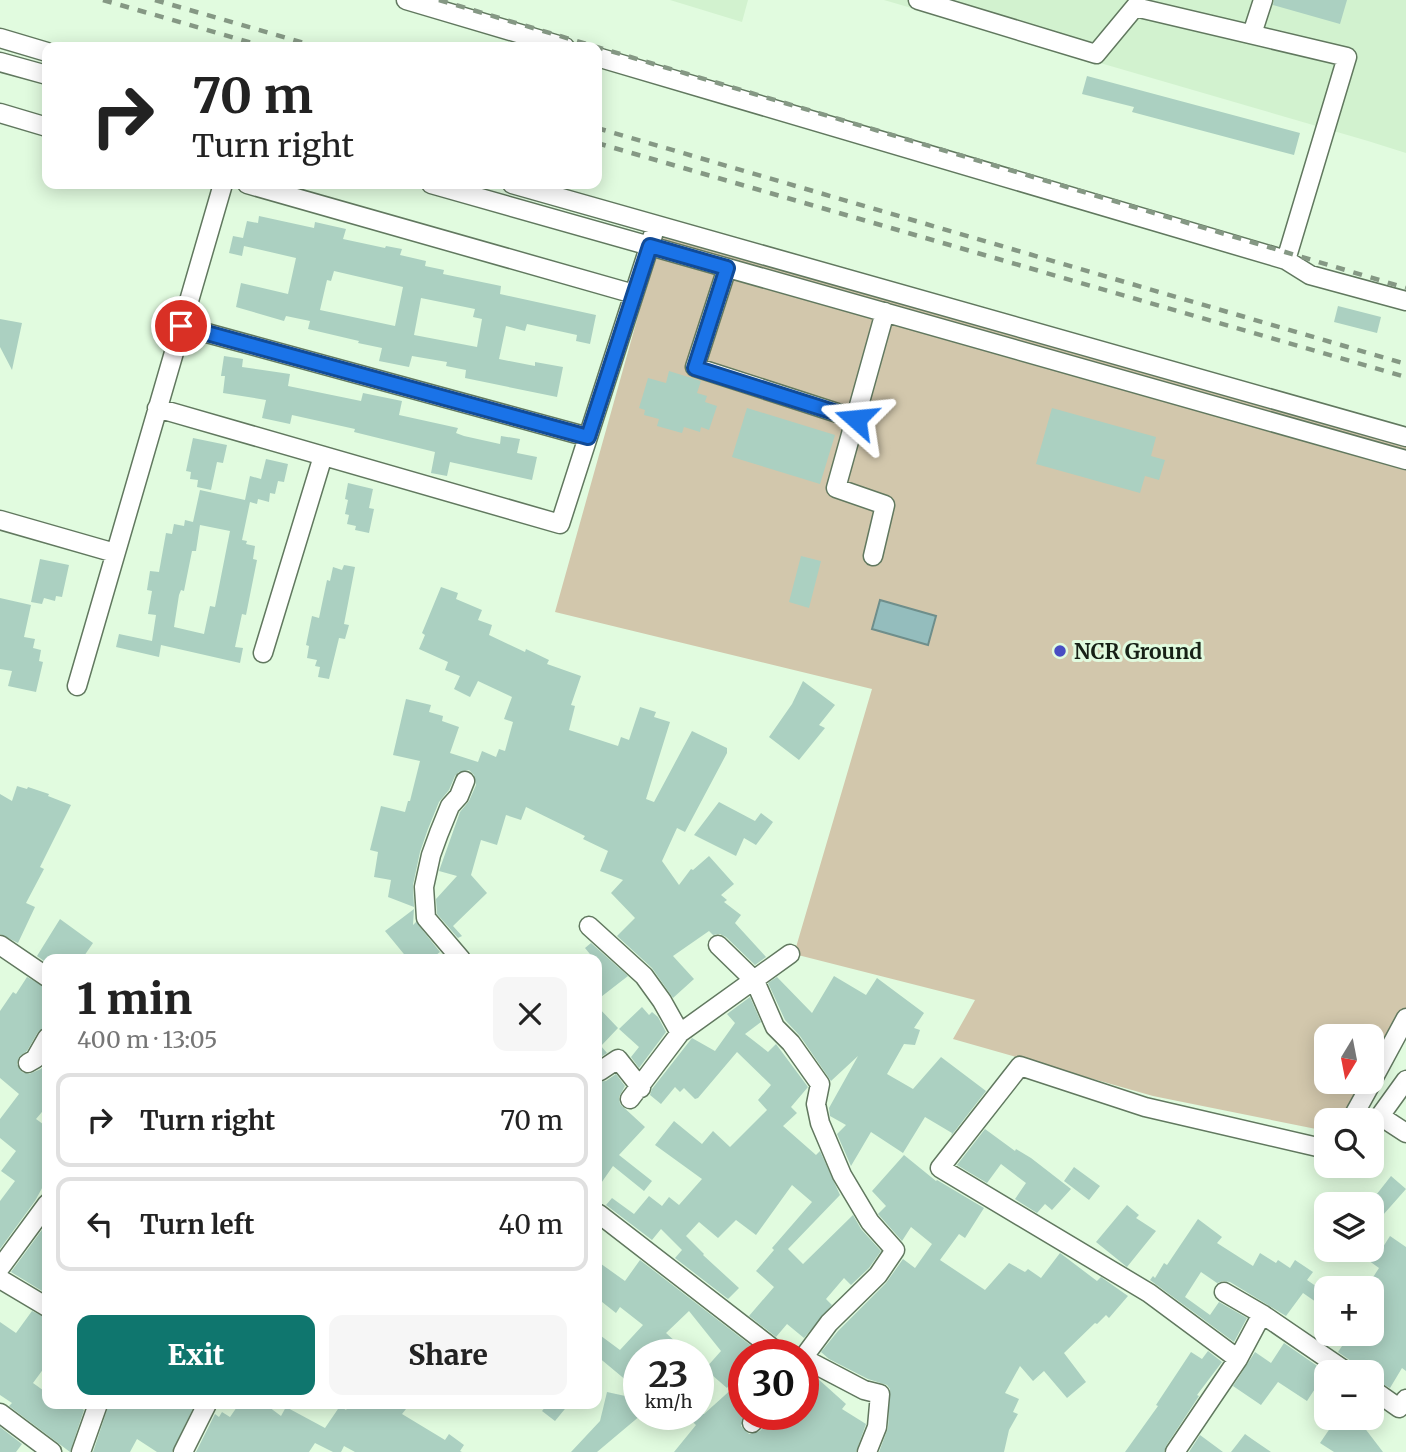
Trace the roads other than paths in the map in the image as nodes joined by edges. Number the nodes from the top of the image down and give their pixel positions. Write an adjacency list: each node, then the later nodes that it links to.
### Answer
1 (406, 0): 6 (street)
2 (918, 0): 4 (street)
3 (1263, 0): 4 (street)
4 (1252, 34): 19 (street)
5 (0, 38): 7 (street)
6 (548, 42)
7 (42, 51)
8 (602, 58): 19 (street)
9 (0, 62): 10 (street)
10 (42, 74)
11 (0, 113): 12 (street)
12 (42, 126)
13 (222, 189): 24 (street)
14 (265, 189): 21 (street)
15 (449, 189): 18 (street)
16 (530, 189): 17 (street)
17 (656, 225): 18 (street); 28 (street)
18 (650, 246): 20 (street); 21 (street)
19 (1286, 260): 22 (street)
20 (727, 268): 23 (street); 26 (street)
21 (634, 294): 27 (street)
22 (1406, 301)
23 (885, 312): 26 (street); 30 (street)
24 (181, 326): 25 (street); 27 (street)
25 (158, 408): 29 (street); 32 (street)
26 (856, 419): 33 (street)
27 (588, 437): 29 (street)
28 (1406, 438)
29 (323, 456): 34 (street)
30 (1406, 460)
31 (0, 520): 32 (street)
32 (115, 553): 35 (street)
33 (873, 556)
34 (263, 653)
35 (77, 686)
36 (465, 781): 40 (street)
37 (589, 926): 45 (street)
38 (0, 945): 42 (street)
39 (719, 945): 43 (street)
40 (457, 954)
41 (790, 954): 43 (street)
42 (42, 974)
43 (755, 981): 45 (street); 61 (street)
44 (1404, 1029): 47 (street)
45 (680, 1033): 49 (street)
46 (42, 1047): 48 (street)
47 (1384, 1062)
48 (28, 1063)
49 (602, 1070)
50 (1406, 1080): 51 (street)
51 (1406, 1133)
52 (1314, 1147): 62 (street)
53 (42, 1211): 55 (street)
54 (602, 1216): 60 (street)
55 (0, 1268)
56 (0, 1279): 58 (street)
57 (1224, 1292): 59 (street)
58 (42, 1304)
59 (1262, 1314): 62 (street); 63 (street)
60 (761, 1339)
61 (817, 1339)
62 (1238, 1359): 74 (street)
63 (1329, 1360)
64 (819, 1366): 73 (street)
65 (1384, 1397): 66 (street)
66 (1406, 1399)
67 (96, 1409): 71 (street)
68 (204, 1409): 72 (street)
69 (0, 1413): 70 (street)
70 (52, 1452)
71 (81, 1452)
72 (183, 1452)
73 (867, 1452)
74 (1175, 1452)

